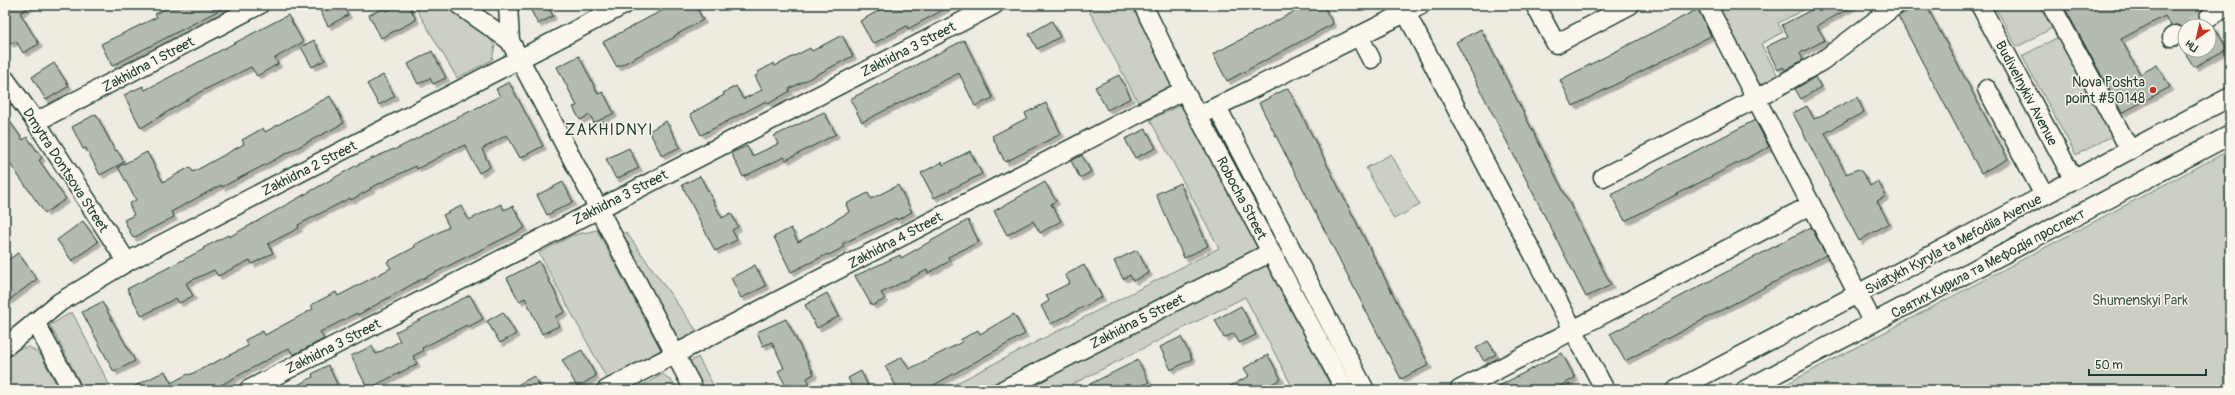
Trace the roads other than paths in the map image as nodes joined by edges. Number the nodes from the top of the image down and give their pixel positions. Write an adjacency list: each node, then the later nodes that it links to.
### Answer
1 (259, 5): 27 (street, Zakhidna 1 Street)
2 (459, 5): 17 (street)
3 (508, 5): 17 (street)
4 (624, 5): 18 (street, Zakhidna 2 Street)
5 (994, 5): 34 (street, Zakhidna 3 Street)
6 (1143, 5): 22 (street, Robocha Street)
7 (1535, 5): 8 (street)
8 (1630, 5)
9 (1707, 5): 24 (street)
10 (1896, 5): 24 (street)
11 (1980, 5): 31 (street, Budivelnykiv Avenue)
12 (2051, 5): 29 (street)
13 (2230, 5): 15 (street)
14 (1413, 9): 16 (street); 40 (street)
15 (2209, 17)
16 (1359, 36): 19 (street); 25 (street)
17 (510, 41): 18 (street)
18 (520, 59): 34 (street); 36 (street, Zakhidna 2 Street)
19 (1371, 59)
20 (5, 79): 27 (street, Dmytra Dontsova Street)
21 (1987, 89): 32 (street)
22 (1184, 90): 26 (street, Robocha Street); 42 (street, Zakhidna 4 Street)
23 (2230, 97): 29 (street, Sviatykh Kyryla ta Mefodiia Avenue)
24 (1755, 98): 30 (street); 33 (street)
25 (1217, 106): 26 (street); 49 (street)
26 (1198, 116): 35 (street, Robocha Street)
27 (36, 122): 36 (street, Dmytra Dontsova Street)
28 (2230, 135): 39 (street, Святих Кирила та Мефодія проспект)
29 (2130, 150): 31 (street, Sviatykh Kyryla ta Mefodiia Avenue)
30 (1603, 177)
31 (2074, 180): 32 (street, Sviatykh Kyryla ta Mefodiia Avenue)
32 (2044, 195): 37 (street, Sviatykh Kyryla ta Mefodiia Avenue)
33 (1811, 205): 37 (street); 40 (street)
34 (598, 208): 42 (street); 44 (street, Zakhidna 3 Street)
35 (1271, 252): 47 (street, Zakhidna 5 Street); 48 (street, Robocha Street)
36 (127, 262): 38 (street, Zakhidna 2 Street)
37 (1857, 294): 39 (street); 52 (street, Sviatykh Kyryla ta Mefodiia Avenue)
38 (35, 322): 41 (street, Zakhidna 2 Street); 43 (street)
39 (1872, 324): 53 (street, Святих Кирила та Мефодія проспект)
40 (1573, 329): 50 (street); 51 (street)
41 (5, 347)
42 (676, 354): 45 (street, Zakhidna 4 Street); 46 (street)
43 (72, 390)
44 (248, 390)
45 (606, 390)
46 (694, 390)
47 (1003, 390)
48 (1345, 390)
49 (1366, 390)
50 (1458, 390)
51 (1605, 390)
52 (1676, 390)
53 (1745, 390)

